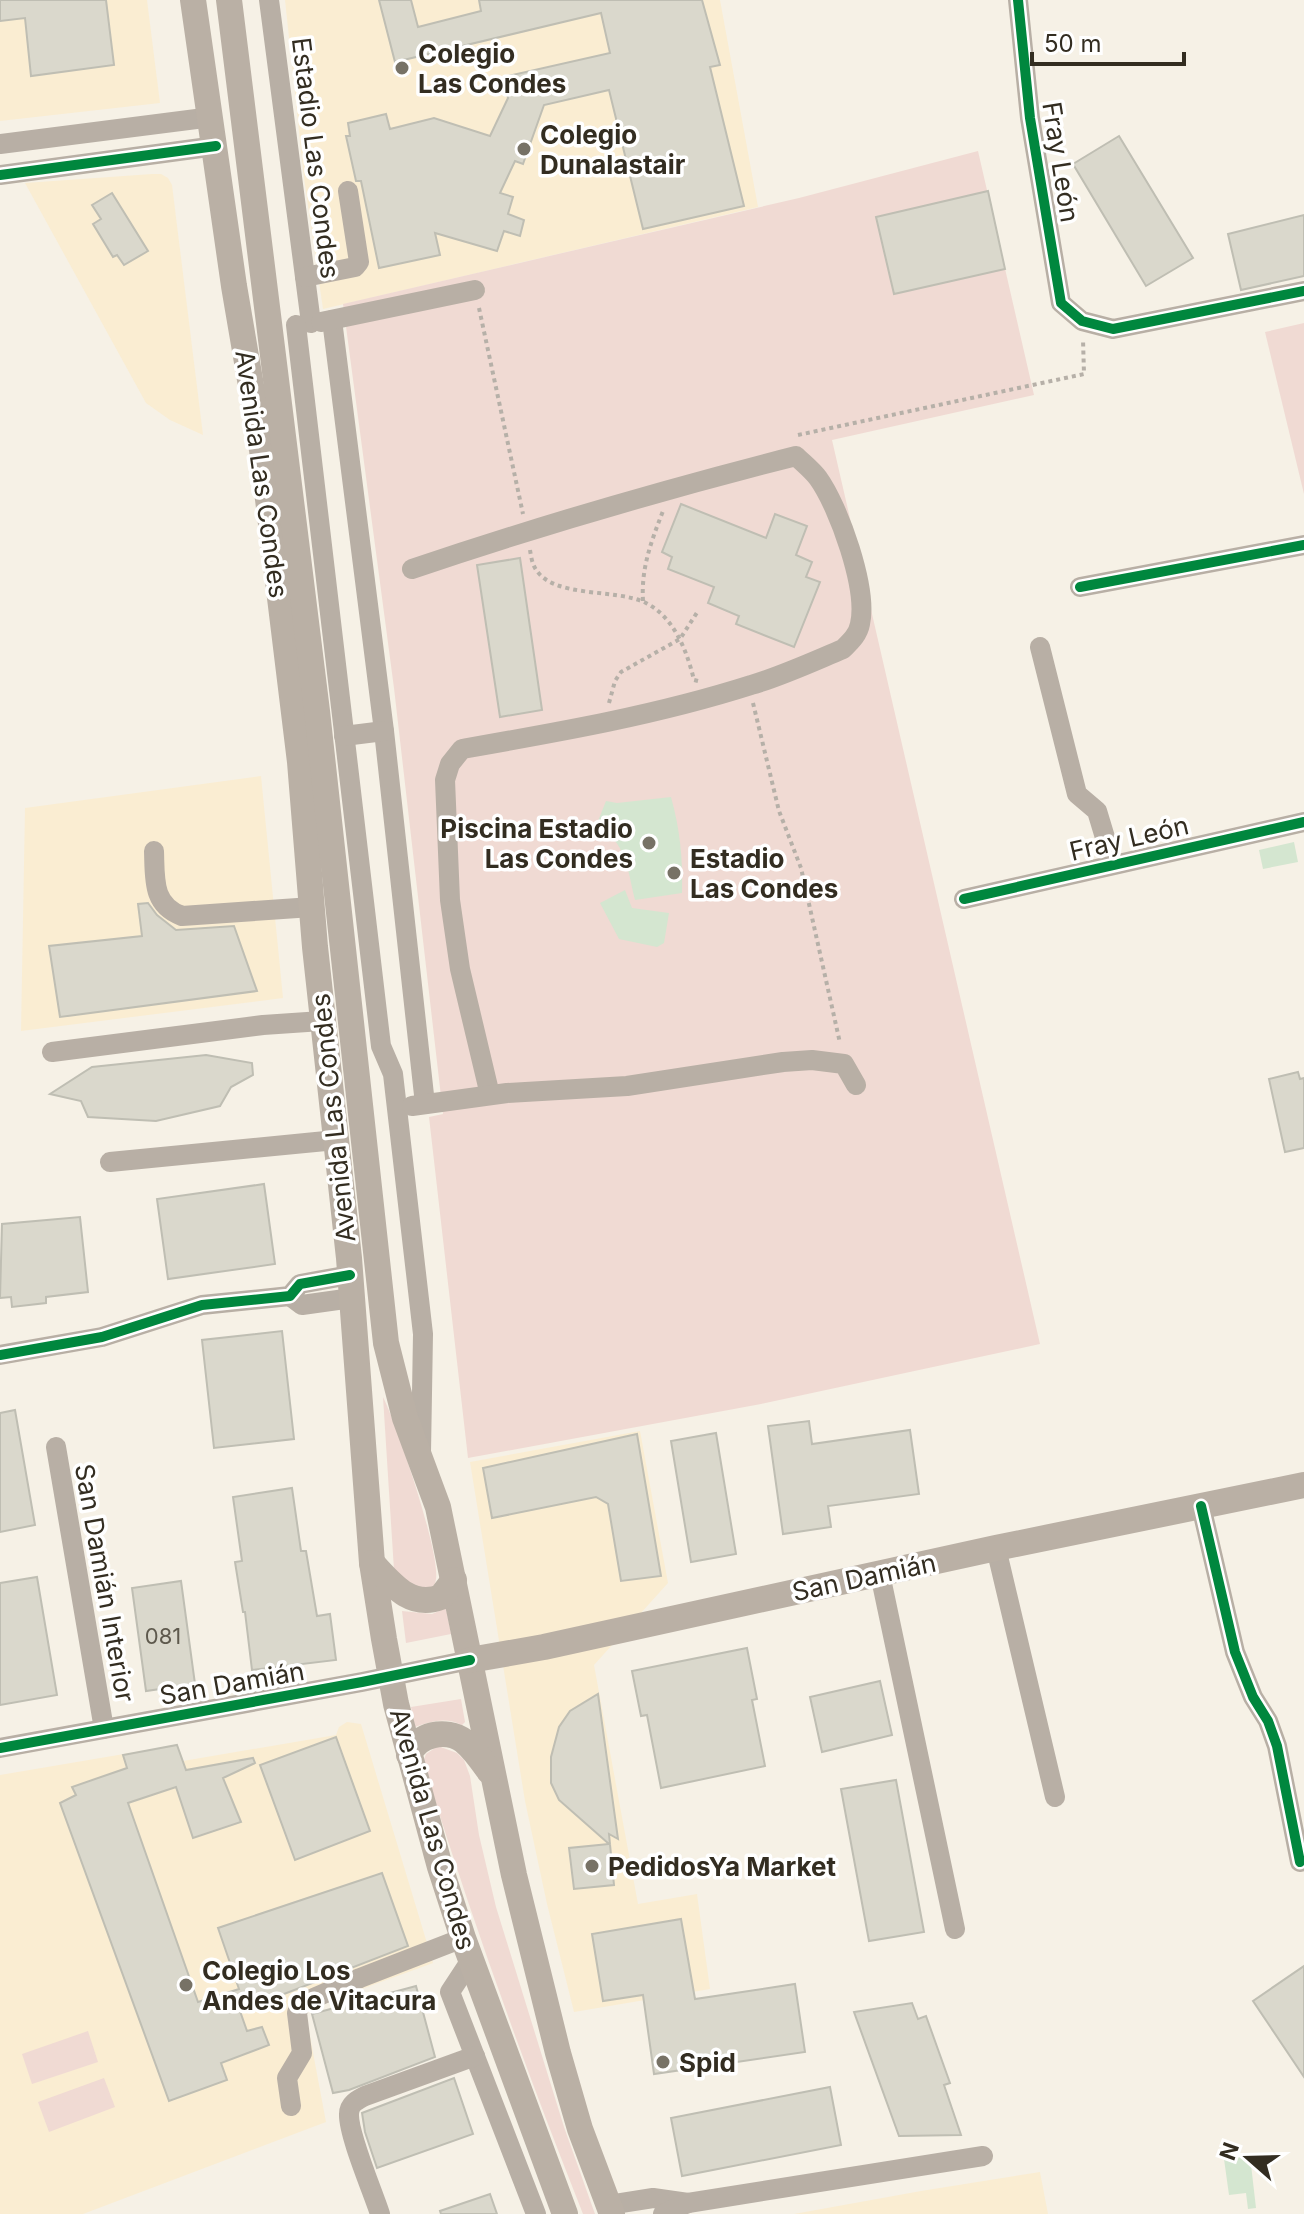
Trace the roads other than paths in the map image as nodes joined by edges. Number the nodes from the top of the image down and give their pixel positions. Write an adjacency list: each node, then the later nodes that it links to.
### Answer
1 (193, 0): 5 (main road, Avenida Las Condes)
2 (229, 0): 15 (main road, Avenida Las Condes)
3 (269, 0): 10 (street, Estadio Las Condes)
4 (1018, 0): 12 (street, Fray León)
5 (212, 117): 6 (street); 7 (main road, Avenida Las Condes)
6 (7, 143): 8 (street)
7 (216, 146): 8 (street); 26 (main road, Avenida Las Condes)
8 (9, 174)
9 (348, 191): 10 (street)
10 (305, 277): 14 (street, Estadio Las Condes)
11 (475, 290): 13 (street)
12 (1304, 291)
13 (332, 320): 14 (street); 20 (street)
14 (304, 324): 15 (street); 21 (street, Estadio Las Condes)
15 (270, 330): 38 (main road, Avenida Las Condes)
16 (1304, 545): 18 (street)
17 (412, 569): 30 (street)
18 (1080, 587)
19 (1040, 647): 24 (street)
20 (384, 731): 21 (street); 31 (street)
21 (344, 736): 32 (street, Estadio Las Condes)
22 (1304, 822): 24 (street, Fray León)
23 (154, 851): 26 (street)
24 (1113, 864): 25 (street, Fray León)
25 (964, 899)
26 (312, 907): 27 (main road, Avenida Las Condes)
27 (322, 1021): 28 (street); 33 (main road, Avenida Las Condes)
28 (52, 1052)
29 (856, 1085): 30 (street)
30 (490, 1095): 31 (street)
31 (425, 1104): 32 (street)
32 (398, 1109): 38 (street, Estadio Las Condes)
33 (336, 1140): 34 (street); 35 (main road, Avenida Las Condes)
34 (110, 1162)
35 (351, 1287): 36 (street); 42 (main road, Avenida Las Condes)
36 (0, 1355)
37 (56, 1447): 47 (street, San Damián Interior)
38 (420, 1464): 44 (main road, Avenida Las Condes)
39 (1304, 1485): 40 (main road, San Damián)
40 (1201, 1506): 41 (main road, San Damián); 52 (street)
41 (996, 1548): 43 (main road, San Damián); 51 (street)
42 (372, 1563): 44 (main road); 46 (main road, Avenida Las Condes)
43 (880, 1574): 45 (main road, San Damián); 53 (street)
44 (454, 1580): 45 (main road, Avenida Las Condes)
45 (470, 1660): 46 (street, San Damián); 50 (main road, Avenida Las Condes)
46 (390, 1676): 47 (street, San Damián); 49 (main road, Avenida Las Condes)
47 (104, 1729): 48 (street, San Damián)
48 (0, 1748)
49 (409, 1755): 50 (main road); 54 (main road, Avenida Las Condes)
50 (493, 1776): 59 (main road, Avenida Las Condes)
51 (1055, 1797)
52 (1300, 1862)
53 (955, 1929)
54 (467, 1949): 55 (street); 56 (street); 62 (main road, Avenida Las Condes)
55 (475, 2056): 60 (street); 61 (street)
56 (291, 2106)
57 (983, 2156): 58 (street)
58 (688, 2203): 59 (street); 63 (street)
59 (611, 2209)
60 (380, 2214)
61 (536, 2214)
62 (565, 2214)
63 (663, 2214)

